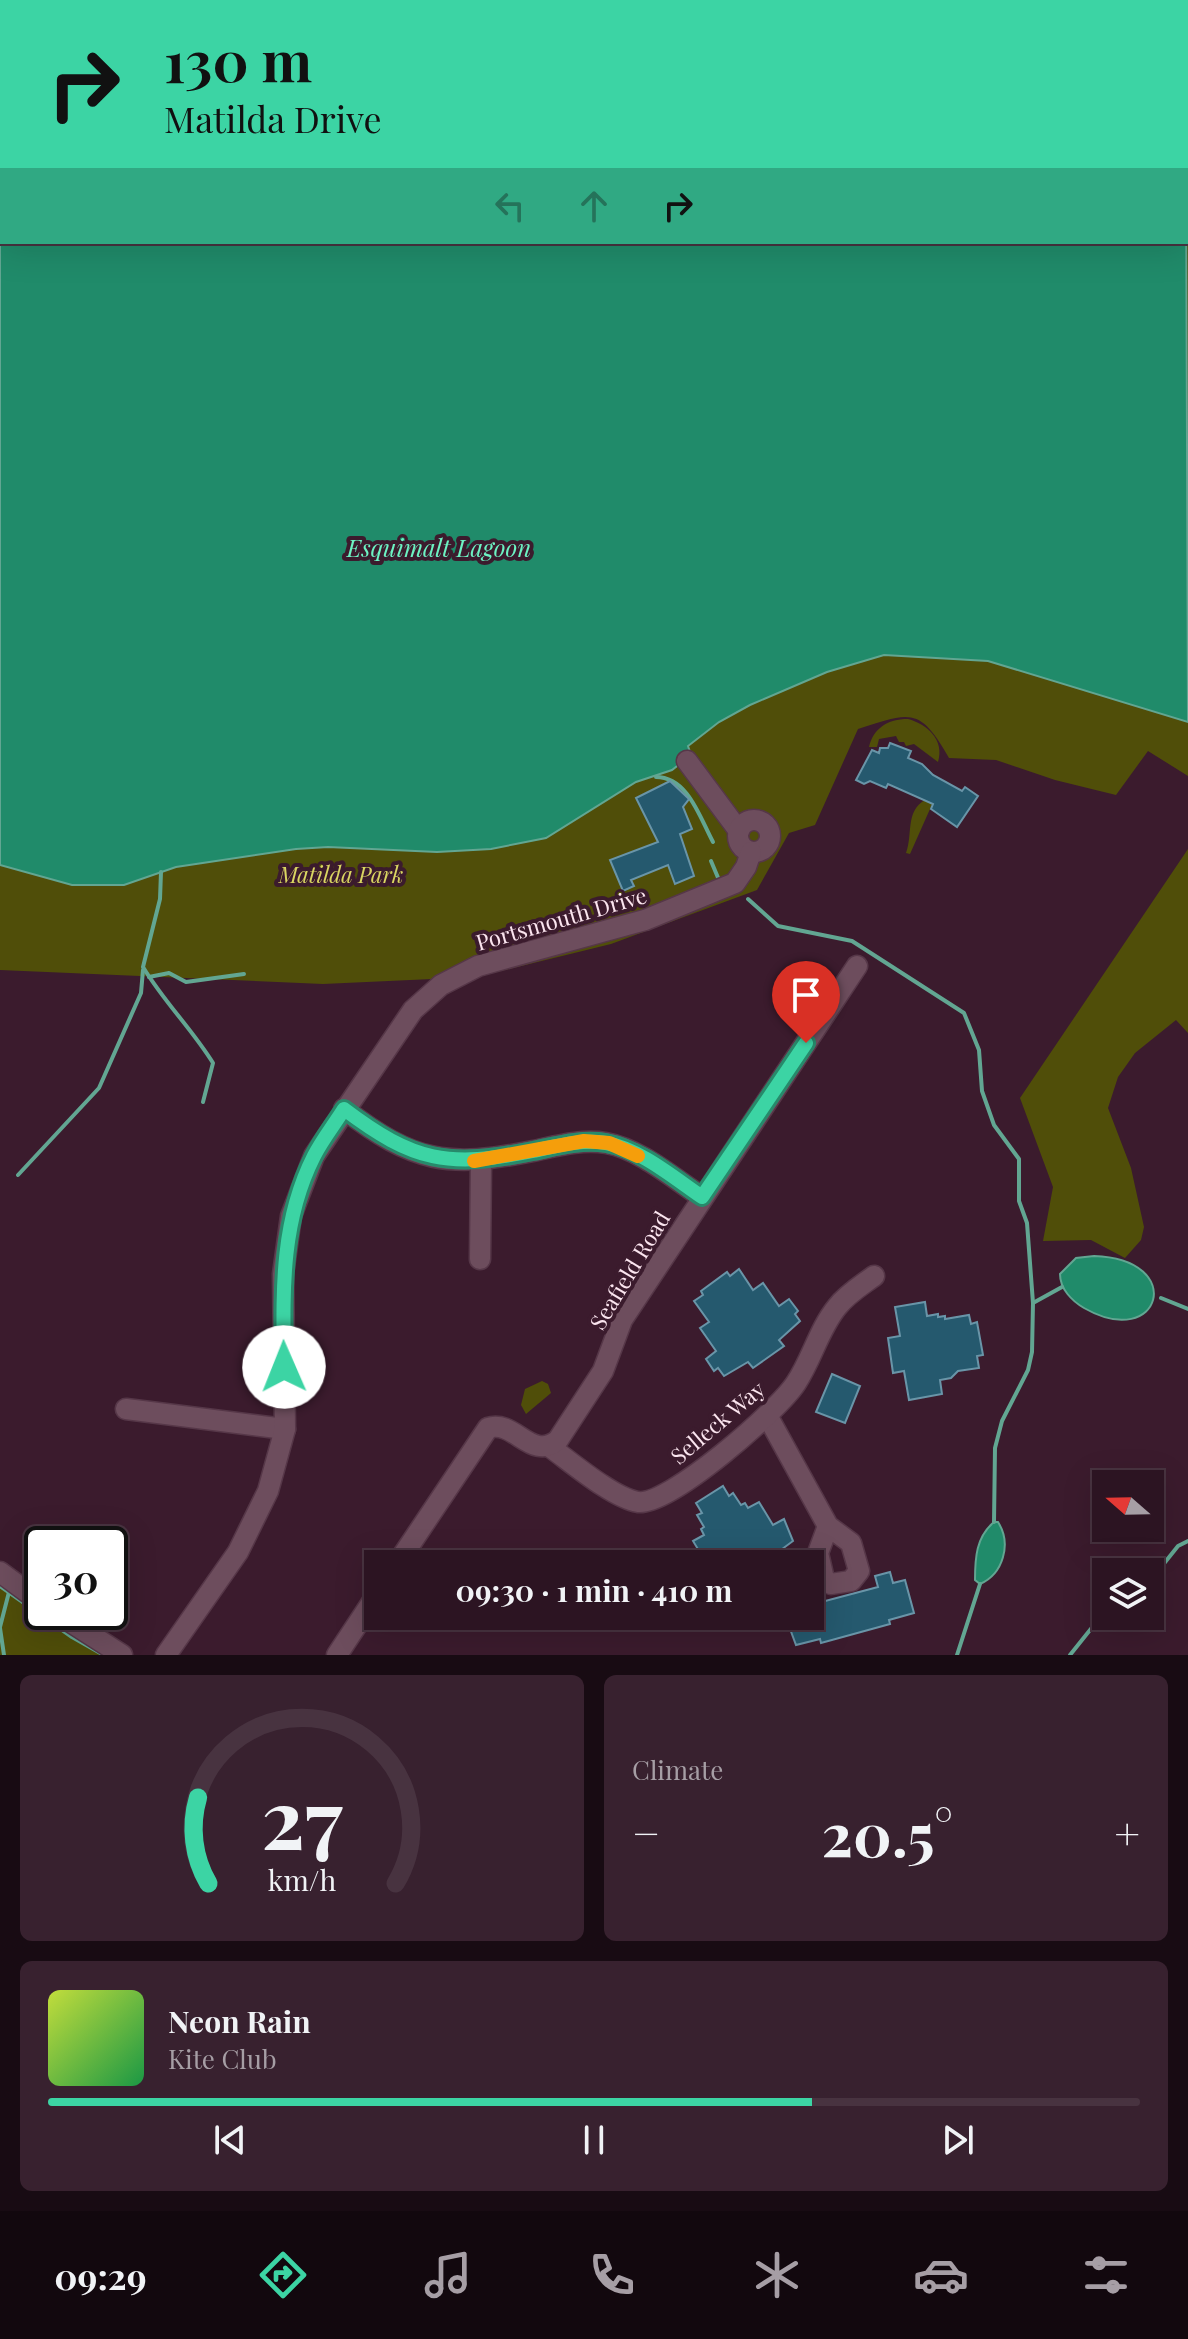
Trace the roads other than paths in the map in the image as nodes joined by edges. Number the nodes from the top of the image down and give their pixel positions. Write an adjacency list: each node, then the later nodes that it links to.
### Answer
1 (687, 761): 2 (street)
2 (739, 831): 3 (street); 3 (street)
3 (751, 852): 5 (street, Portsmouth Drive)
4 (857, 966): 7 (street, Seafield Road)
5 (344, 1109): 6 (street); 12 (street, Portsmouth Drive)
6 (481, 1161): 7 (street); 8 (street)
7 (702, 1197): 13 (street, Seafield Road)
8 (480, 1259)
9 (874, 1276): 11 (street, Selleck Way)
10 (126, 1409): 12 (street)
11 (768, 1417): 13 (street, Selleck Way); 14 (street)
12 (285, 1429): 21 (street, Portsmouth Drive)
13 (550, 1447): 15 (street)
14 (828, 1526)
15 (406, 1550)
16 (0, 1572): 17 (street)
17 (24, 1590)
18 (364, 1614): 22 (street)
19 (83, 1630): 20 (street)
20 (122, 1655)
21 (166, 1655)
22 (337, 1655)

